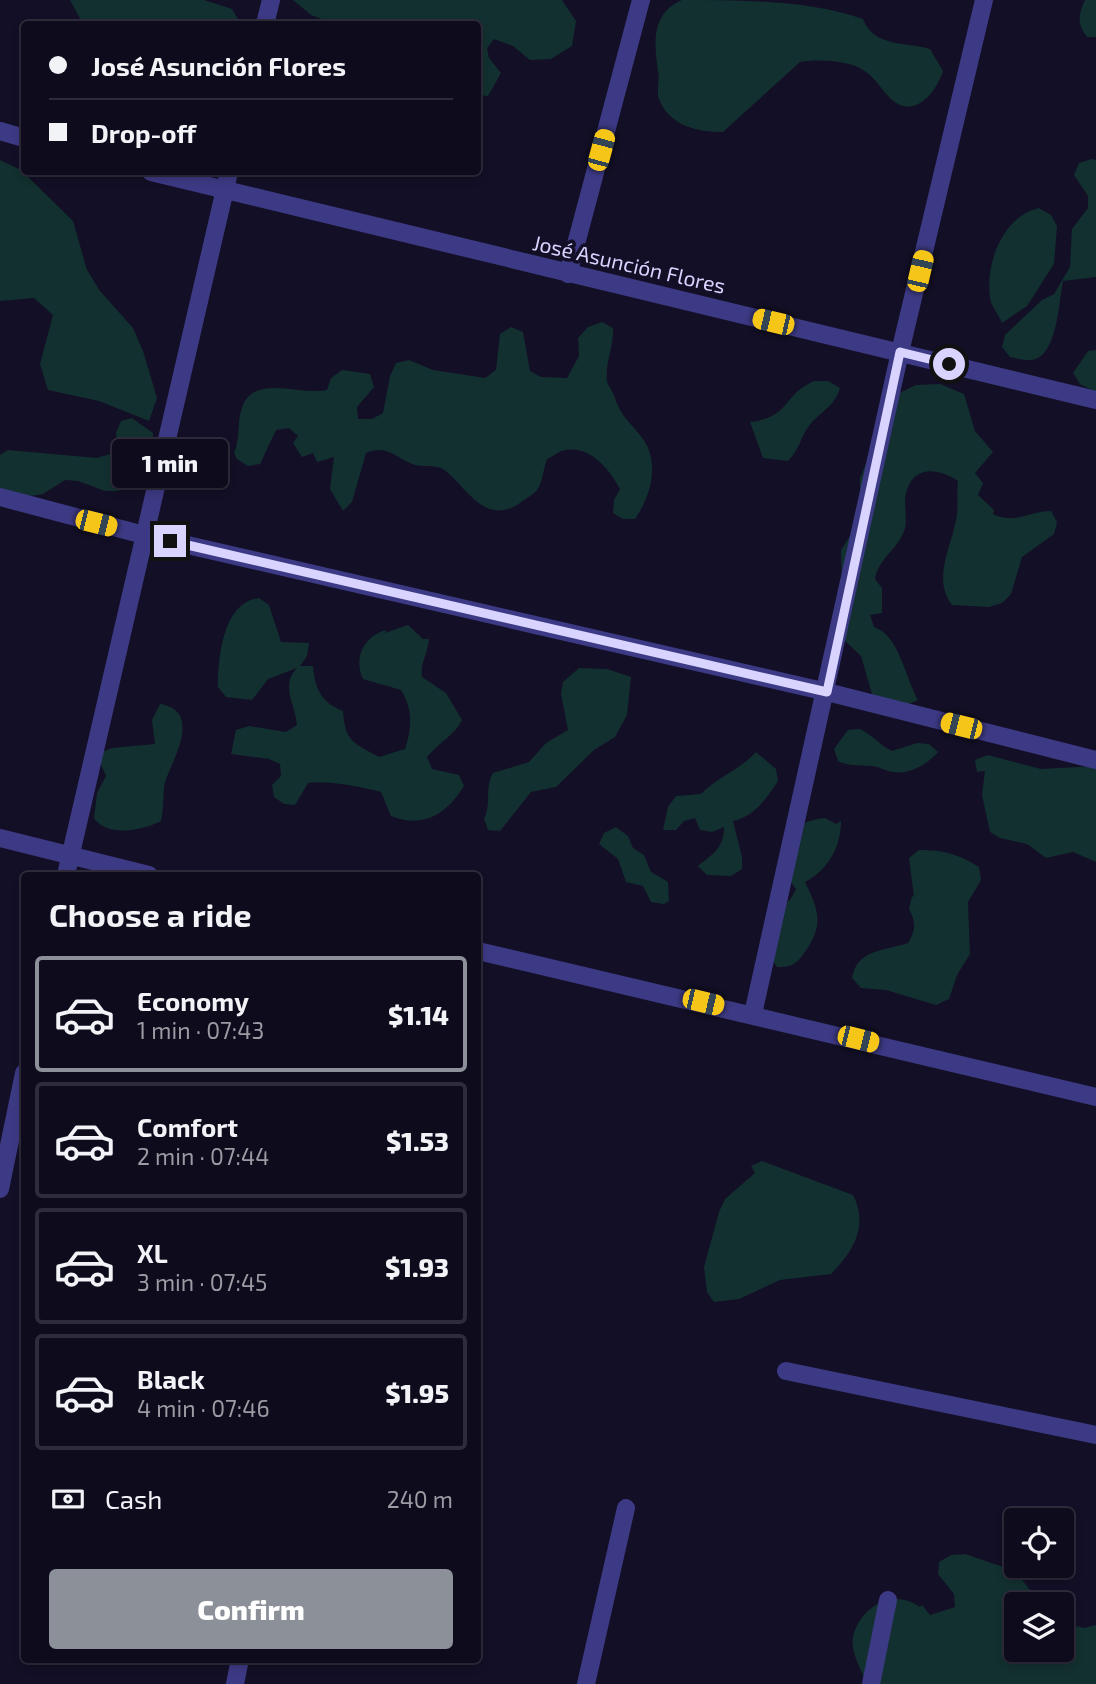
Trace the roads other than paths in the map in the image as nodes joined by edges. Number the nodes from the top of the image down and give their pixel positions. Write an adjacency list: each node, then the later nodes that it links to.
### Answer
1 (271, 0): 4 (street)
2 (642, 0): 10 (street)
3 (984, 0): 11 (street)
4 (266, 21)
5 (0, 131): 6 (street)
6 (21, 137)
7 (163, 175): 9 (street, José Asunción Flores)
8 (228, 175): 9 (street)
9 (225, 191): 10 (street, José Asunción Flores); 14 (street)
10 (568, 274): 11 (street, José Asunción Flores)
11 (900, 352): 12 (street, José Asunción Flores); 15 (street)
12 (1096, 400)
13 (0, 498): 14 (street)
14 (144, 535): 15 (street); 18 (street)
15 (827, 692): 16 (street); 22 (street)
16 (1096, 760)
17 (0, 838): 18 (street)
18 (70, 857): 19 (street); 20 (street)
19 (67, 872)
20 (136, 872)
21 (481, 952): 22 (street)
22 (753, 1014): 24 (street)
23 (21, 1088): 25 (street)
24 (1096, 1097)
25 (0, 1189)
26 (786, 1371): 27 (street)
27 (1096, 1435)
28 (626, 1508): 32 (street)
29 (888, 1600): 33 (street)
30 (239, 1663): 31 (street)
31 (235, 1684)
32 (586, 1684)
33 (871, 1684)

